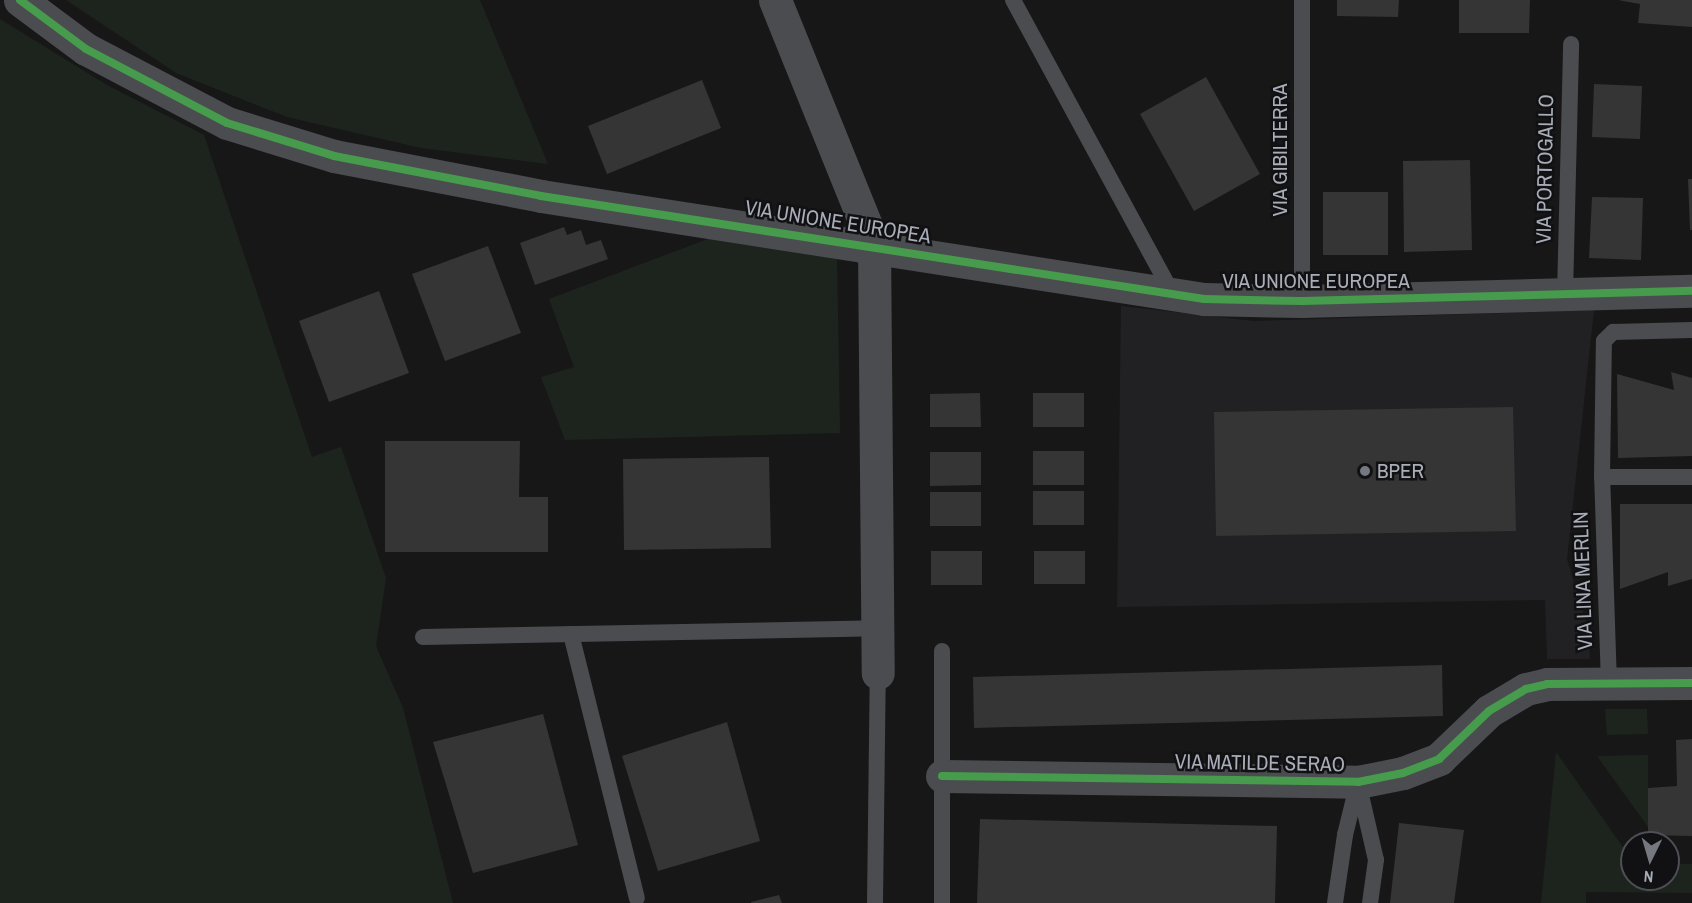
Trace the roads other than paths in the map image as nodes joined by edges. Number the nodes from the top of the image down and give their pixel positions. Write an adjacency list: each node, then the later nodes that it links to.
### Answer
1 (20, 0): 6 (street, VIA UNIONE EUROPEA)
2 (775, 0): 6 (street)
3 (1014, 0): 8 (lane)
4 (1302, 0): 10 (lane, VIA GIBILTERRA)
5 (1571, 44): 9 (lane, VIA PORTOGALLO)
6 (874, 245): 8 (street, VIA UNIONE EUROPEA); 14 (street)
7 (1692, 291): 9 (street, VIA UNIONE EUROPEA)
8 (1173, 295): 10 (street, VIA UNIONE EUROPEA)
9 (1565, 295): 10 (street, VIA UNIONE EUROPEA)
10 (1302, 301)
11 (1692, 330): 12 (lane, VIA LINA MERLIN)
12 (1602, 477): 13 (lane); 20 (lane, VIA LINA MERLIN)
13 (1692, 477)
14 (878, 628): 15 (lane); 18 (street)
15 (571, 634): 16 (lane); 23 (lane)
16 (423, 637)
17 (942, 651): 21 (lane)
18 (879, 673): 24 (lane)
19 (1692, 683): 20 (street, VIA MATILDE SERAO)
20 (1609, 684): 22 (street, VIA MATILDE SERAO)
21 (942, 776): 22 (street, VIA MATILDE SERAO); 25 (lane)
22 (1358, 782): 26 (lane); 27 (lane)
23 (637, 898)
24 (875, 903)
25 (942, 903)
26 (1335, 903)
27 (1370, 903)

